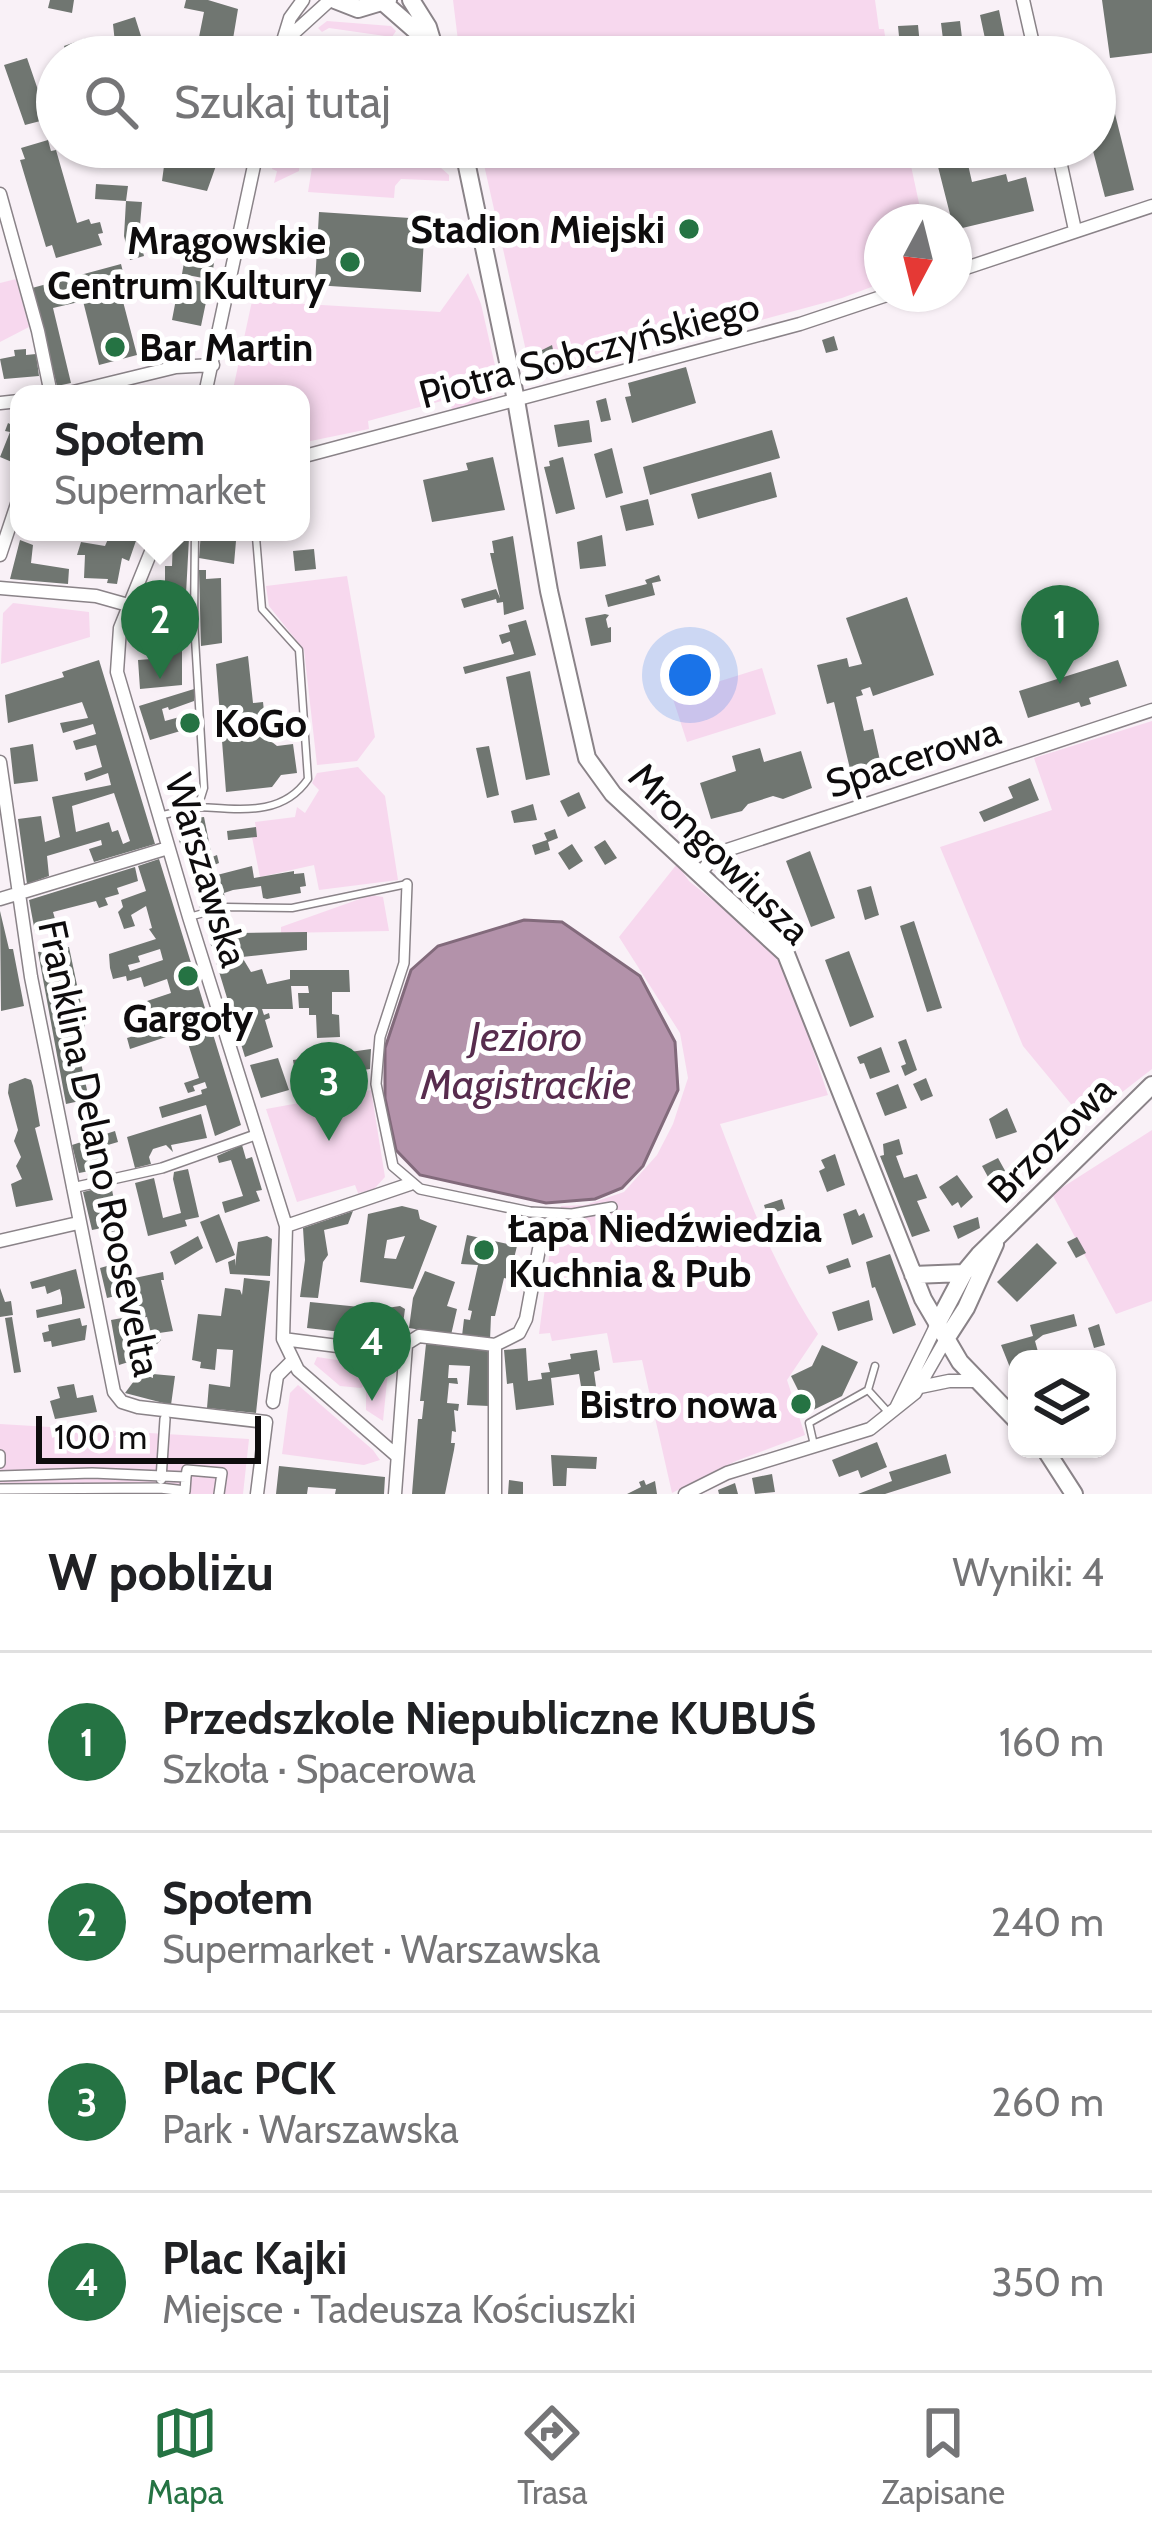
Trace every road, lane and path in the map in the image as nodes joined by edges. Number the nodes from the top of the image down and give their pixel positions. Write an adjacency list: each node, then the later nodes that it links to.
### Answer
1 (303, 0): 6 (street)
2 (333, 0): 5 (street); 7 (street)
3 (411, 0): 9 (street)
4 (1023, 0): 10 (street)
5 (386, 1): 8 (street)
6 (287, 36)
7 (291, 36)
8 (420, 36)
9 (431, 36)
10 (1031, 36)
11 (254, 168): 19 (street)
12 (467, 168): 23 (street, Mrongowiusza)
13 (1062, 168): 16 (street)
14 (0, 194): 20 (street)
15 (1152, 206): 16 (street)
16 (1075, 230): 17 (street)
17 (972, 266)
18 (864, 303): 23 (street, Piotra Sobczyńskiego)
19 (213, 365): 21 (street); 22 (street)
20 (49, 385)
21 (102, 385)
22 (207, 385)
23 (515, 400): 24 (street, Piotra Sobczyńskiego); 37 (street, Mrongowiusza)
24 (310, 455)
25 (10, 525): 29 (street)
26 (154, 541): 31 (street, Warszawska)
27 (195, 541): 34 (lane)
28 (256, 541): 34 (lane)
29 (0, 555)
30 (0, 588): 31 (street)
31 (128, 605): 35 (street, Warszawska)
32 (1152, 710): 37 (street, Spacerowa)
33 (0, 763): 39 (street, Franklina Delano Roosevelta)
34 (198, 806): 35 (lane)
35 (159, 816): 36 (street, Warszawska)
36 (168, 848): 39 (street); 41 (street, Warszawska)
37 (700, 873): 53 (street, Mrongowiusza)
38 (407, 884): 41 (lane); 44 (street)
39 (18, 893): 40 (street); 45 (street, Franklina Delano Roosevelta)
40 (0, 899)
41 (188, 917): 43 (street, Warszawska)
42 (1152, 1085): 49 (street, Brzozowa)
43 (258, 1134): 45 (street); 48 (street, Warszawska)
44 (410, 1184): 46 (street); 48 (street)
45 (72, 1188): 47 (street, Franklina Delano Roosevelta)
46 (612, 1207)
47 (78, 1223): 50 (street); 77 (street, Franklina Delano Roosevelta)
48 (286, 1226): 55 (street, Warszawska)
49 (997, 1240): 52 (street, Brzozowa); 54 (street, Brzozowa)
50 (0, 1241)
51 (539, 1249): 57 (street)
52 (964, 1273): 53 (street); 54 (street, Brzozowa)
53 (913, 1275): 54 (street, Mrongowiusza)
54 (942, 1331): 60 (street, Mrongowiusza); 61 (street); 64 (street)
55 (283, 1340): 56 (street); 58 (street)
56 (406, 1344): 57 (street); 68 (street)
57 (495, 1345): 79 (street)
58 (292, 1361): 63 (street); 68 (street)
59 (875, 1366): 62 (lane)
60 (977, 1381): 61 (street); 65 (street, Mrongowiusza)
61 (920, 1387): 64 (street)
62 (868, 1390): 64 (lane); 67 (lane)
63 (273, 1402)
64 (893, 1412): 67 (street)
65 (1008, 1412)
66 (164, 1419): 71 (street)
67 (814, 1448): 80 (street)
68 (397, 1456): 78 (street)
69 (1051, 1458): 81 (street)
70 (0, 1475): 71 (street)
71 (161, 1475): 72 (street); 74 (street)
72 (186, 1477): 75 (street); 76 (street)
73 (0, 1489): 74 (street)
74 (160, 1491): 75 (street)
75 (184, 1492)
76 (219, 1494)
77 (257, 1494)
78 (395, 1494)
79 (495, 1494)
80 (685, 1494)
81 (1074, 1494)

